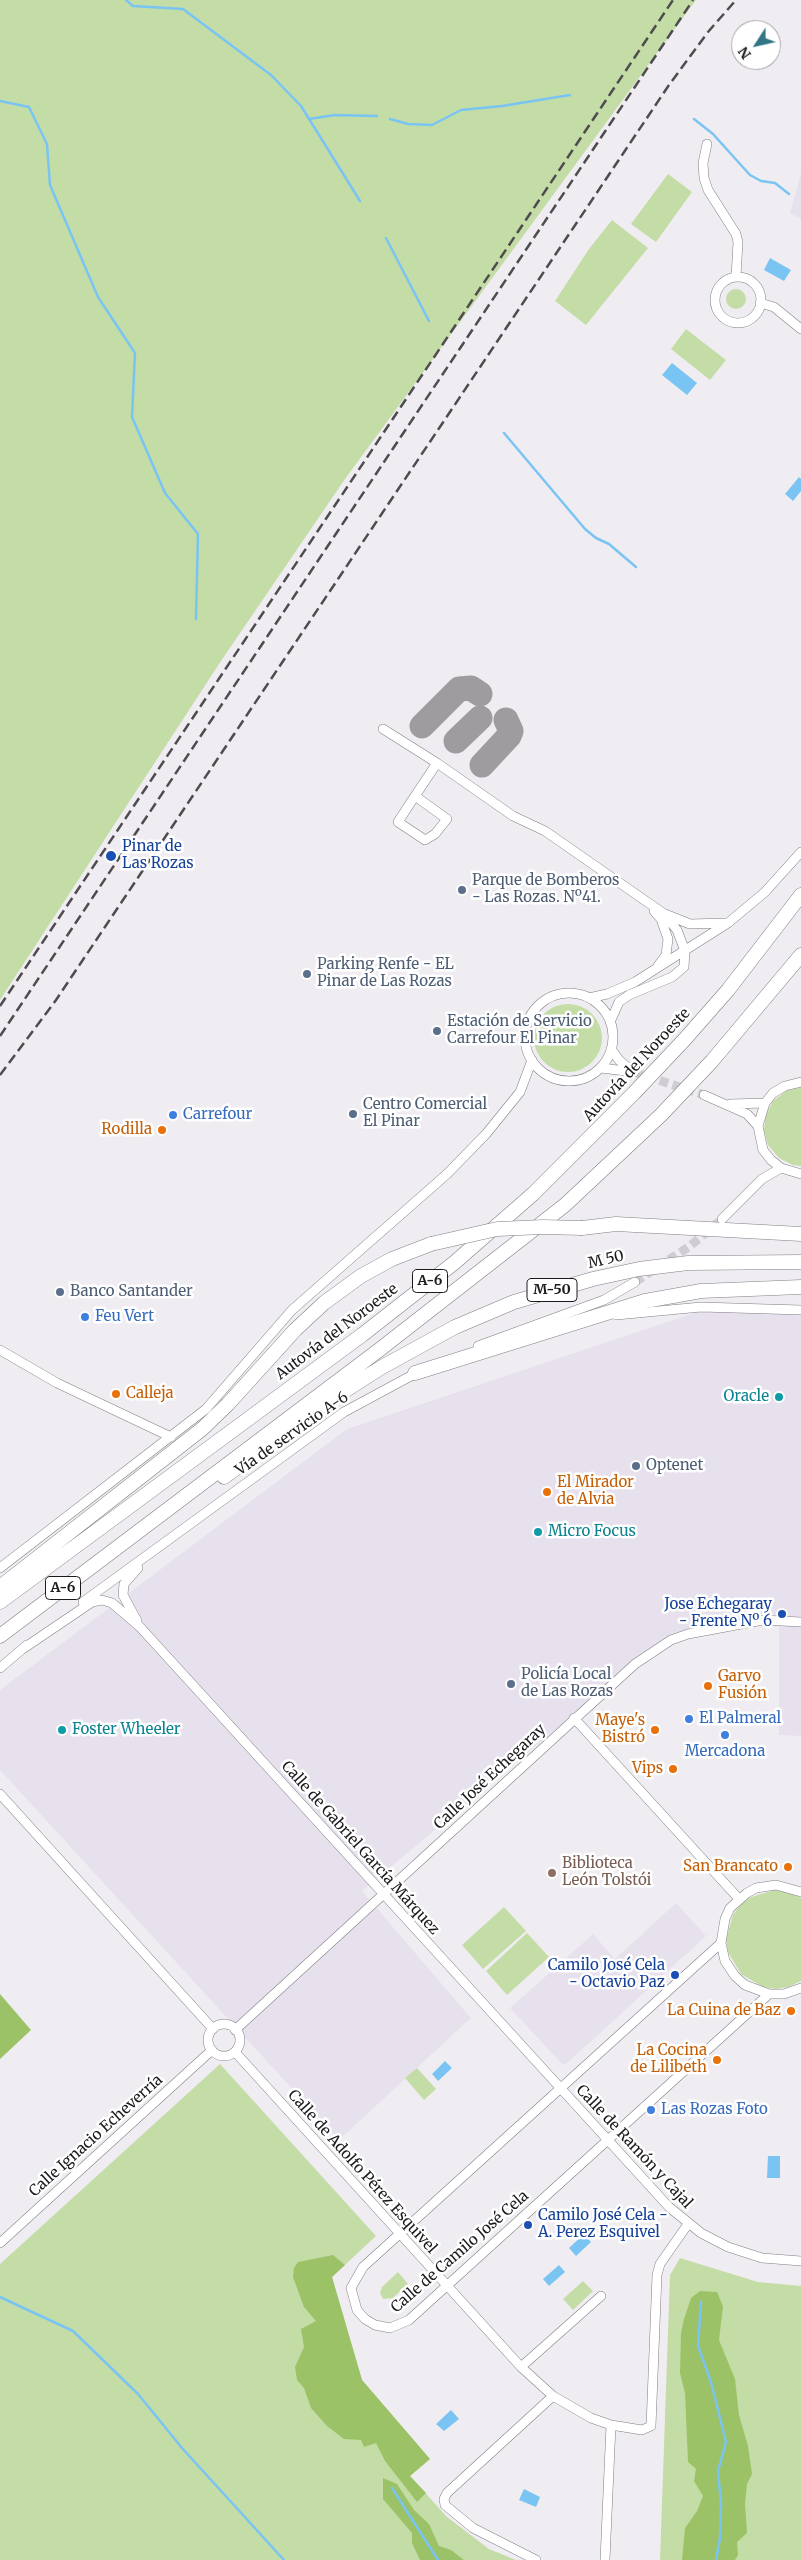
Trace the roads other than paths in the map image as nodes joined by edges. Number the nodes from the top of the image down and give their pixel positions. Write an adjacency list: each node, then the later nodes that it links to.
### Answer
1 (707, 144): 2 (street)
2 (736, 277): 3 (street); 3 (street)
3 (760, 303): 4 (street)
4 (801, 329)
5 (383, 729): 6 (street)
6 (437, 764): 7 (street); 10 (street)
7 (415, 796): 7 (street)
8 (801, 852): 12 (street)
9 (801, 895): 46 (highway, Autovía del Noroeste / A-6)
10 (647, 903): 11 (street); 15 (street)
11 (663, 913): 12 (street); 13 (street)
12 (728, 923): 13 (street)
13 (685, 951): 15 (street); 17 (street)
14 (801, 955): 43 (highway, A-6)
15 (656, 969): 16 (street)
16 (589, 998): 17 (street); 19 (street)
17 (610, 1022): 18 (street)
18 (611, 1049): 20 (street); 20 (street)
19 (532, 1060): 20 (street); 41 (street)
20 (600, 1068)
21 (801, 1082): 23 (street)
22 (704, 1095): 24 (street)
23 (765, 1103): 24 (street); 25 (street)
24 (727, 1104): 25 (street)
25 (758, 1126): 26 (street)
26 (781, 1168): 27 (street); 28 (street)
27 (801, 1174)
28 (722, 1219)
29 (582, 1228): 30 (highway); 31 (highway); 45 (highway, bridge)
30 (801, 1234)
31 (801, 1240)
32 (801, 1262): 43 (highway, M 50 / M-50)
33 (635, 1282): 40 (street, Vía de servicio A-6)
34 (801, 1287): 36 (highway)
35 (801, 1310): 36 (street)
36 (593, 1317): 40 (highway)
37 (0, 1350): 39 (street)
38 (0, 1357): 39 (street)
39 (19, 1362): 41 (street)
40 (414, 1373): 42 (street, Vía de servicio A-6)
41 (171, 1437): 44 (street)
42 (238, 1489): 48 (street, Calle de Gabriel García Márquez); 50 (street, Vía de servicio A-6)
43 (126, 1540): 49 (highway, A-6)
44 (0, 1568)
45 (0, 1587)
46 (0, 1602)
47 (801, 1622): 52 (street, Calle José Echegaray)
48 (140, 1627): 50 (street, Calle de Gabriel García Márquez); 57 (street, Calle de Gabriel García Márquez)
49 (0, 1636)
50 (24, 1648): 51 (street, Vía de servicio A-6)
51 (0, 1668)
52 (574, 1718): 57 (street, Calle José Echegaray); 58 (street)
53 (0, 1794): 64 (street)
54 (786, 1886): 55 (street); 56 (street); 58 (street)
55 (801, 1886)
56 (801, 1892)
57 (382, 1895): 65 (street, Calle José Echegaray); 68 (street, Calle de Gabriel García Márquez)
58 (738, 1899): 59 (street)
59 (721, 1942): 61 (street); 68 (street, Calle de Camilo José Cela)
60 (801, 1988): 62 (street)
61 (769, 1994): 62 (street); 69 (street, Calle de Camilo José Cela)
62 (784, 1994): 63 (street)
63 (801, 1995)
64 (213, 2029): 65 (street); 66 (street)
65 (235, 2030): 67 (street)
66 (212, 2050): 67 (street); 72 (street, Calle Ignacio Echeverría)
67 (235, 2052): 71 (street, Calle de Adolfo Pérez Esquivel)
68 (560, 2087): 69 (street, Calle de Ramón y Cajal); 71 (street, Calle de Camilo José Cela)
69 (608, 2140): 70 (street, Calle de Ramón y Cajal); 74 (street, Calle de Camilo José Cela)
70 (688, 2224): 73 (street, Calle de Ramón y Cajal); 78 (street, Calle de Adolfo Pérez Esquivel)
71 (400, 2233): 74 (street, Calle de Adolfo Pérez Esquivel); 74 (street, Calle de Camilo José Cela)
72 (0, 2243)
73 (801, 2261)
74 (447, 2285): 76 (street, Calle de Adolfo Pérez Esquivel)
75 (601, 2296): 76 (street)
76 (521, 2367): 77 (street, Calle de Adolfo Pérez Esquivel)
77 (553, 2396): 78 (street, Calle de Adolfo Pérez Esquivel); 79 (street)
78 (610, 2425): 80 (street)
79 (536, 2560)
80 (605, 2560)

